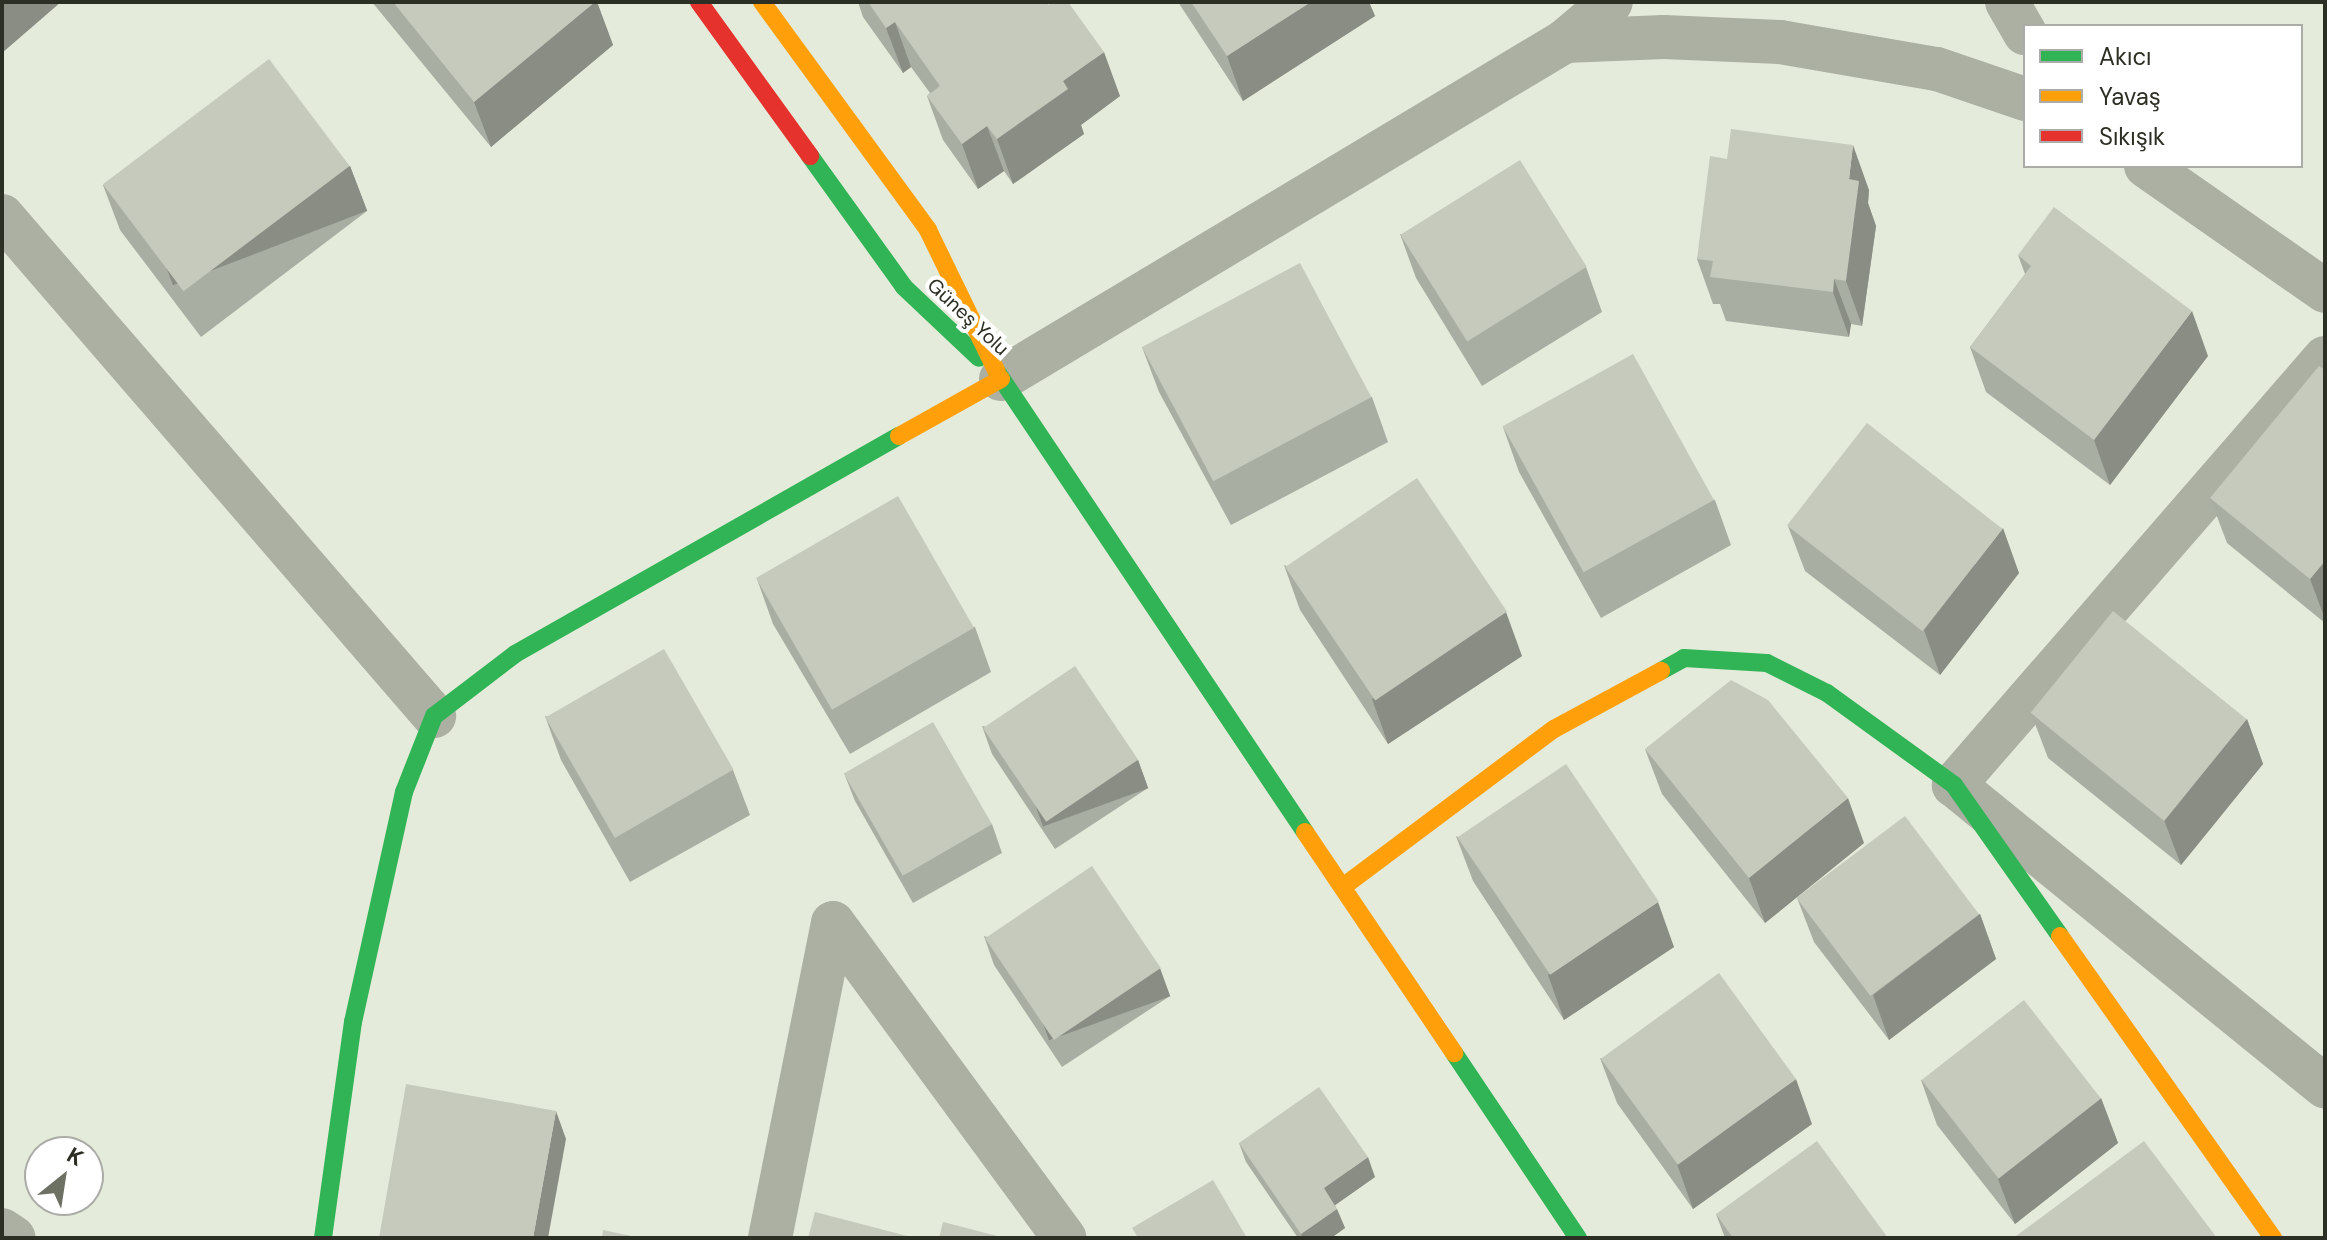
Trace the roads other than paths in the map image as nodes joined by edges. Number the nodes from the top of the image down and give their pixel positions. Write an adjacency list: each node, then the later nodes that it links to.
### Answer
1 (699, 2): 12 (street, Güneş Yolu)
2 (762, 2): 12 (street, Güneş Yolu)
3 (1611, 2): 6 (street)
4 (2007, 2): 5 (street)
5 (2023, 30)
6 (1565, 41): 7 (street); 12 (street)
7 (2023, 98)
8 (2149, 168): 10 (street)
9 (2, 216): 13 (street)
10 (2325, 291)
11 (2325, 358): 14 (street)
12 (1001, 379): 13 (street); 15 (street)
13 (434, 716): 19 (street)
14 (1954, 785): 15 (street); 16 (street); 23 (street)
15 (1344, 886): 22 (street)
16 (2325, 1086)
17 (2, 1230): 18 (street)
18 (14, 1238)
19 (323, 1238)
20 (770, 1238): 21 (street)
21 (1064, 1238)
22 (1578, 1238)
23 (2273, 1238)

